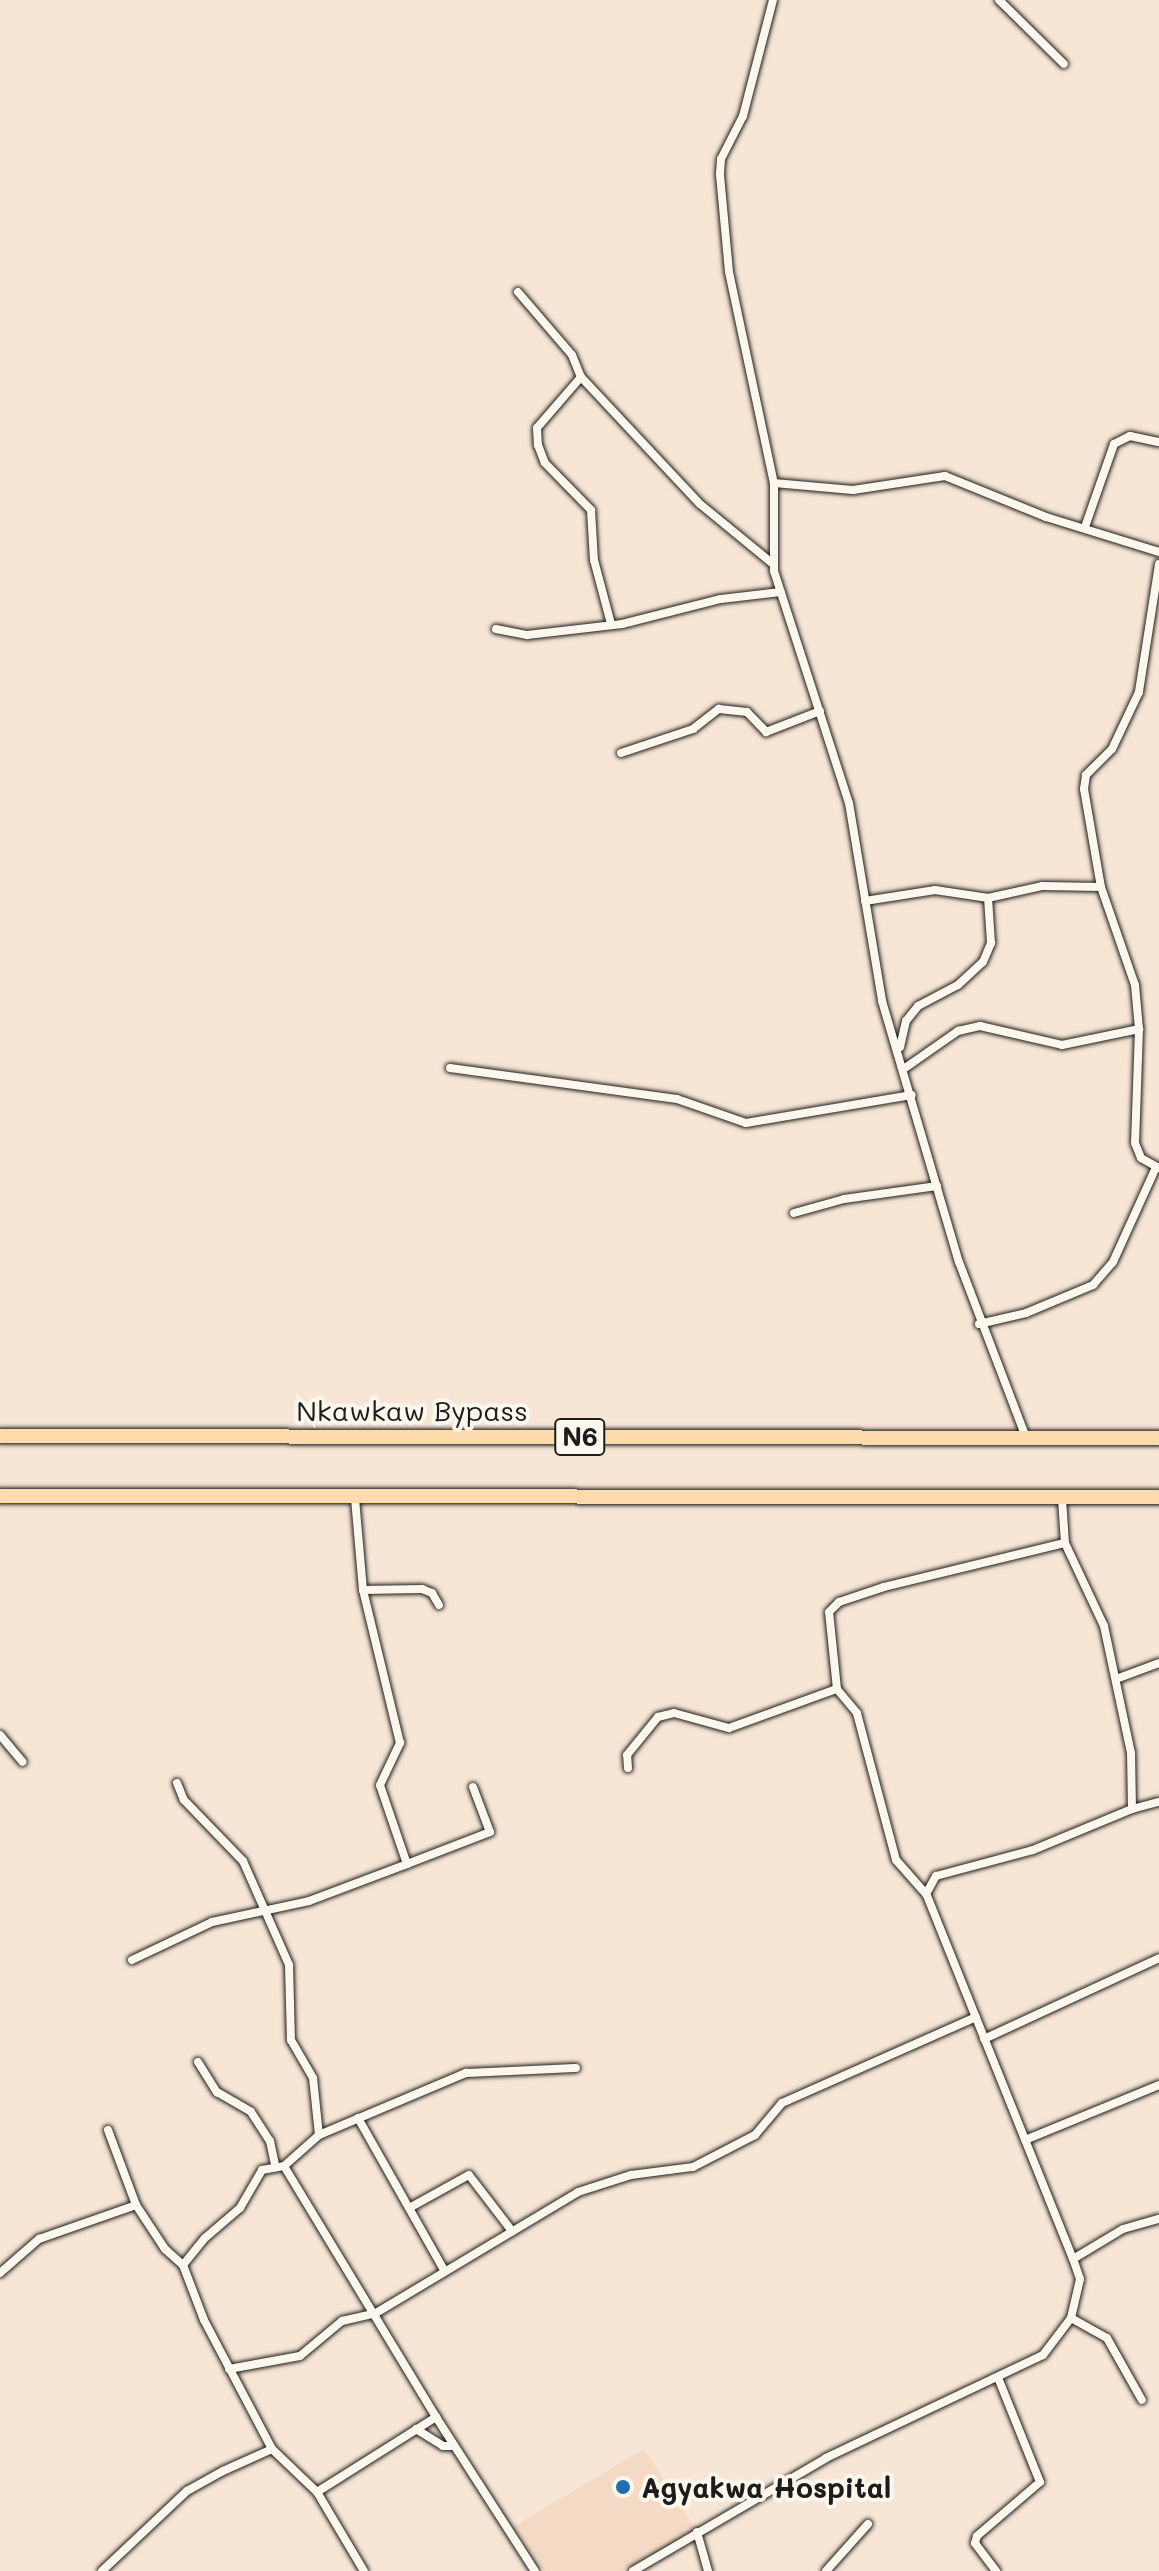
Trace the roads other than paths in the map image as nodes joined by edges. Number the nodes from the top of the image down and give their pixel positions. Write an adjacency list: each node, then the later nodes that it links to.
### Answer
1 (773, 0): 7 (street)
2 (999, 0): 3 (street)
3 (1064, 64)
4 (518, 292): 5 (street)
5 (581, 377): 10 (street); 13 (street)
6 (1159, 442): 8 (street)
7 (774, 483): 8 (street); 10 (street)
8 (1085, 527): 9 (street)
9 (1159, 552)
10 (773, 564): 12 (street)
11 (1159, 564): 17 (street)
12 (781, 592): 13 (street); 15 (street)
13 (611, 624): 14 (street)
14 (496, 629)
15 (820, 711): 16 (street); 19 (street)
16 (621, 753)
17 (1101, 887): 18 (street); 20 (street)
18 (988, 898): 19 (street); 21 (street)
19 (865, 901): 21 (street)
20 (1139, 1029): 23 (street); 25 (street)
21 (899, 1048): 23 (street)
22 (450, 1068): 24 (street)
23 (905, 1068): 24 (street)
24 (912, 1095): 26 (street)
25 (1158, 1167): 28 (street)
26 (937, 1186): 27 (street); 28 (street)
27 (794, 1213)
28 (979, 1324): 31 (street)
29 (0, 1436): 31 (highway, Nkawkaw Bypass / N6)
30 (1159, 1438): 31 (highway, Nkawkaw Bypass / N6)
31 (1027, 1441)
32 (0, 1496): 34 (highway, N6)
33 (1159, 1497): 35 (highway, N6)
34 (355, 1498): 35 (highway, N6); 37 (street)
35 (1062, 1499): 36 (street)
36 (1065, 1543): 40 (street); 41 (street)
37 (363, 1590): 38 (street); 49 (street)
38 (439, 1605)
39 (1159, 1663): 40 (street)
40 (1116, 1679): 48 (street)
41 (837, 1689): 44 (street); 50 (street)
42 (0, 1735): 43 (street)
43 (23, 1762)
44 (628, 1768)
45 (177, 1783): 51 (street)
46 (473, 1787): 49 (street)
47 (1159, 1802): 48 (street)
48 (1132, 1809): 50 (street)
49 (407, 1864): 51 (street)
50 (926, 1894): 54 (street)
51 (269, 1912): 53 (street); 61 (street)
52 (1159, 1958): 55 (street)
53 (132, 1960)
54 (976, 2017): 55 (street); 67 (street)
55 (984, 2039): 62 (street)
56 (198, 2062): 63 (street)
57 (576, 2068): 59 (street)
58 (1159, 2085): 62 (street)
59 (358, 2118): 61 (street); 65 (street)
60 (108, 2130): 64 (street)
61 (319, 2135): 63 (street)
62 (1025, 2140): 68 (street)
63 (279, 2165): 69 (street); 72 (street)
64 (136, 2205): 69 (street); 71 (street)
65 (411, 2207): 67 (street); 70 (street)
66 (1159, 2219): 68 (street)
67 (512, 2231): 70 (street)
68 (1073, 2259): 73 (street)
69 (183, 2265): 74 (street)
70 (444, 2270): 72 (street)
71 (0, 2273)
72 (376, 2313): 74 (street); 77 (street)
73 (1071, 2318): 75 (street); 76 (street)
74 (229, 2369): 80 (street)
75 (999, 2380): 83 (street); 90 (street)
76 (1142, 2400)
77 (436, 2417): 78 (street); 79 (street)
78 (416, 2429): 79 (street); 81 (street)
79 (454, 2446): 86 (street)
80 (272, 2449): 81 (street); 84 (street)
81 (317, 2492): 85 (street)
82 (868, 2524): 89 (street)
83 (697, 2532): 87 (street); 88 (street)
84 (108, 2569)
85 (364, 2571)
86 (535, 2571)
87 (633, 2571)
88 (708, 2571)
89 (826, 2571)
90 (996, 2571)

